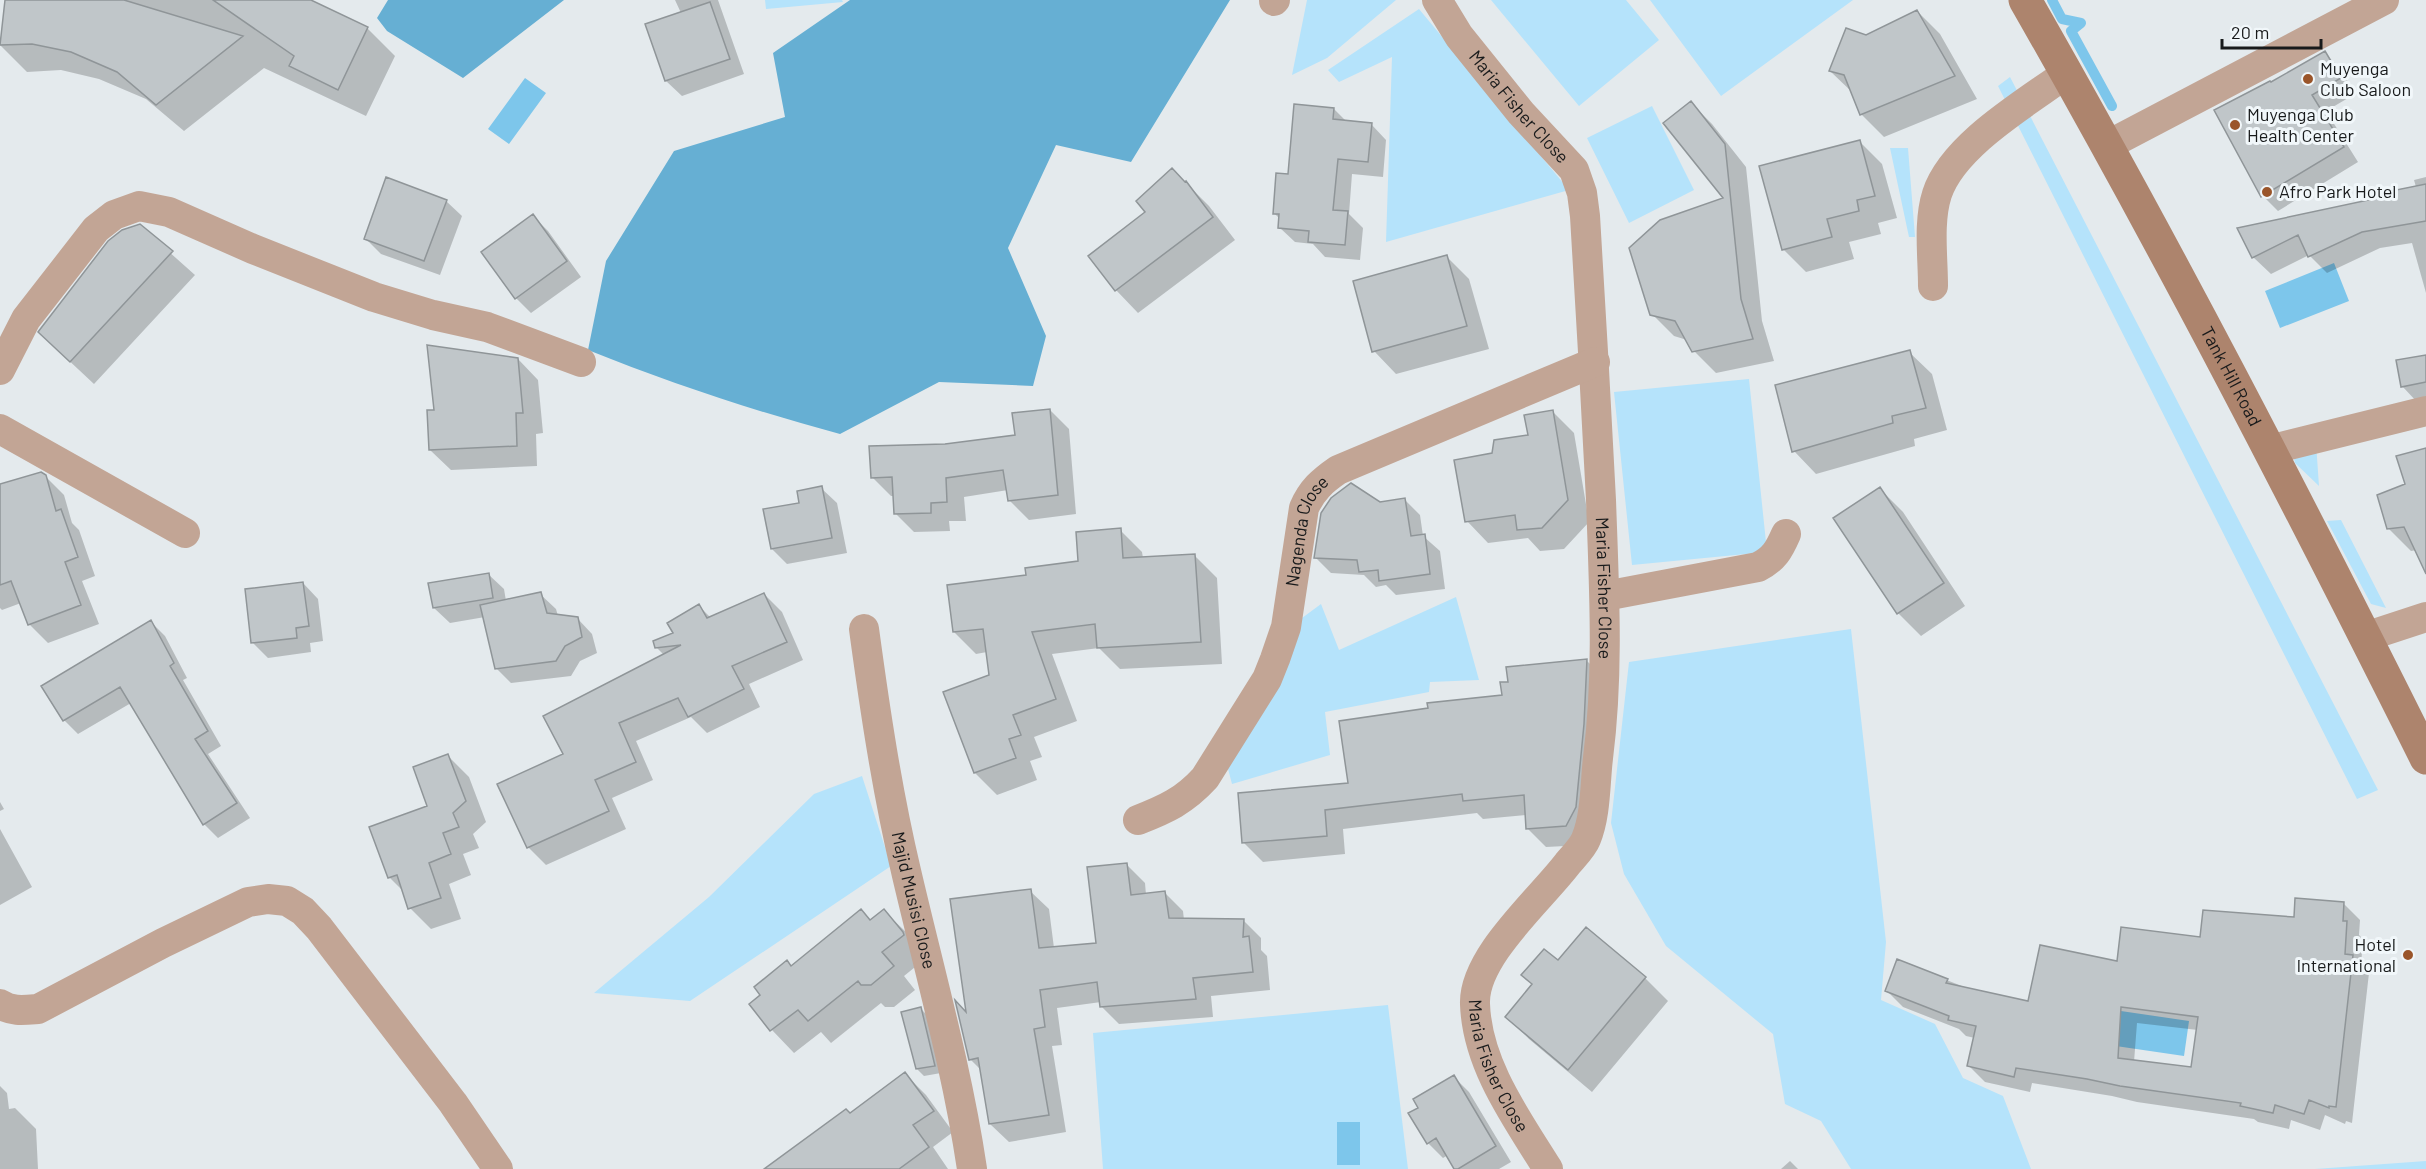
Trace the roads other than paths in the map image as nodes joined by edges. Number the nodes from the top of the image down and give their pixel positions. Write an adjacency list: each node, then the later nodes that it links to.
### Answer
1 (1437, 0): 8 (street, Maria Fisher Close)
2 (2025, 0): 4 (street, Tank Hill Road)
3 (2384, 0): 5 (street)
4 (2067, 73): 5 (street, Tank Hill Road); 6 (street)
5 (2108, 146): 12 (street, Tank Hill Road)
6 (1934, 286)
7 (581, 362): 9 (street)
8 (1594, 362): 15 (street, Maria Fisher Close); 20 (street, Nagenda Close)
9 (2, 364)
10 (2426, 411): 12 (street)
11 (0, 429): 13 (street)
12 (2269, 450): 18 (street, Tank Hill Road)
13 (185, 533)
14 (1786, 534): 15 (street)
15 (1605, 596): 24 (street, Maria Fisher Close)
16 (2426, 617): 18 (street)
17 (864, 629): 23 (street, Majid Musisi Close)
18 (2366, 637): 19 (street, Tank Hill Road)
19 (2426, 758)
20 (1137, 820)
21 (0, 1004): 22 (street)
22 (498, 1169)
23 (972, 1169)
24 (1548, 1169)

